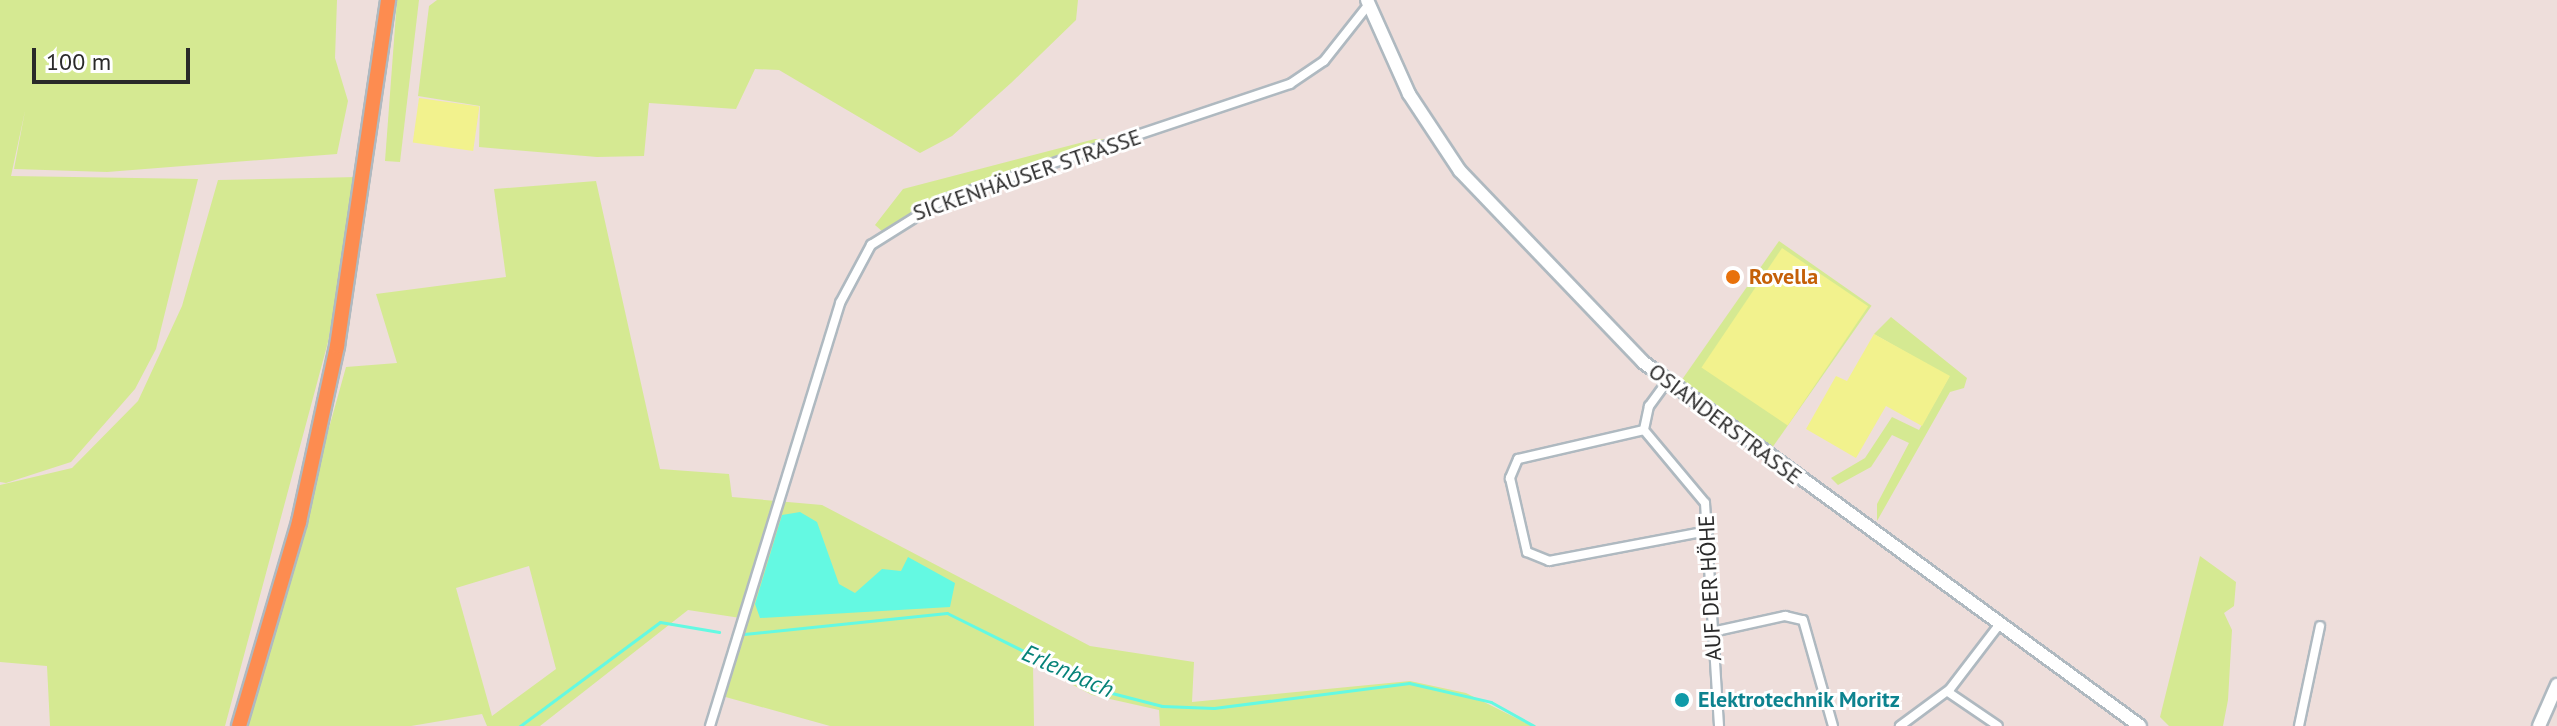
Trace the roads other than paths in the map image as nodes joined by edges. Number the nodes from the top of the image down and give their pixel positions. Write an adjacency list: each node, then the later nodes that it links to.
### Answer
1 (388, 0): 11 (main road)
2 (1368, 2): 3 (street, OSIANDERSTRASSE); 12 (street, SICKENHÄUSER STRASSE)
3 (1666, 383): 4 (street); 6 (street, OSIANDERSTRASSE)
4 (1644, 430): 5 (street, AUF DER HÖHE); 5 (street)
5 (1708, 531): 8 (street, AUF DER HÖHE)
6 (1999, 625): 10 (street); 17 (street, OSIANDERSTRASSE)
7 (2320, 626): 18 (street)
8 (1712, 632): 13 (street, AUF DER HÖHE); 14 (street)
9 (2557, 685): 19 (street)
10 (1948, 692): 15 (street); 16 (street)
11 (239, 726)
12 (710, 726)
13 (1719, 726)
14 (1833, 726)
15 (1900, 726)
16 (1998, 726)
17 (2140, 726)
18 (2299, 726)
19 (2539, 726)

